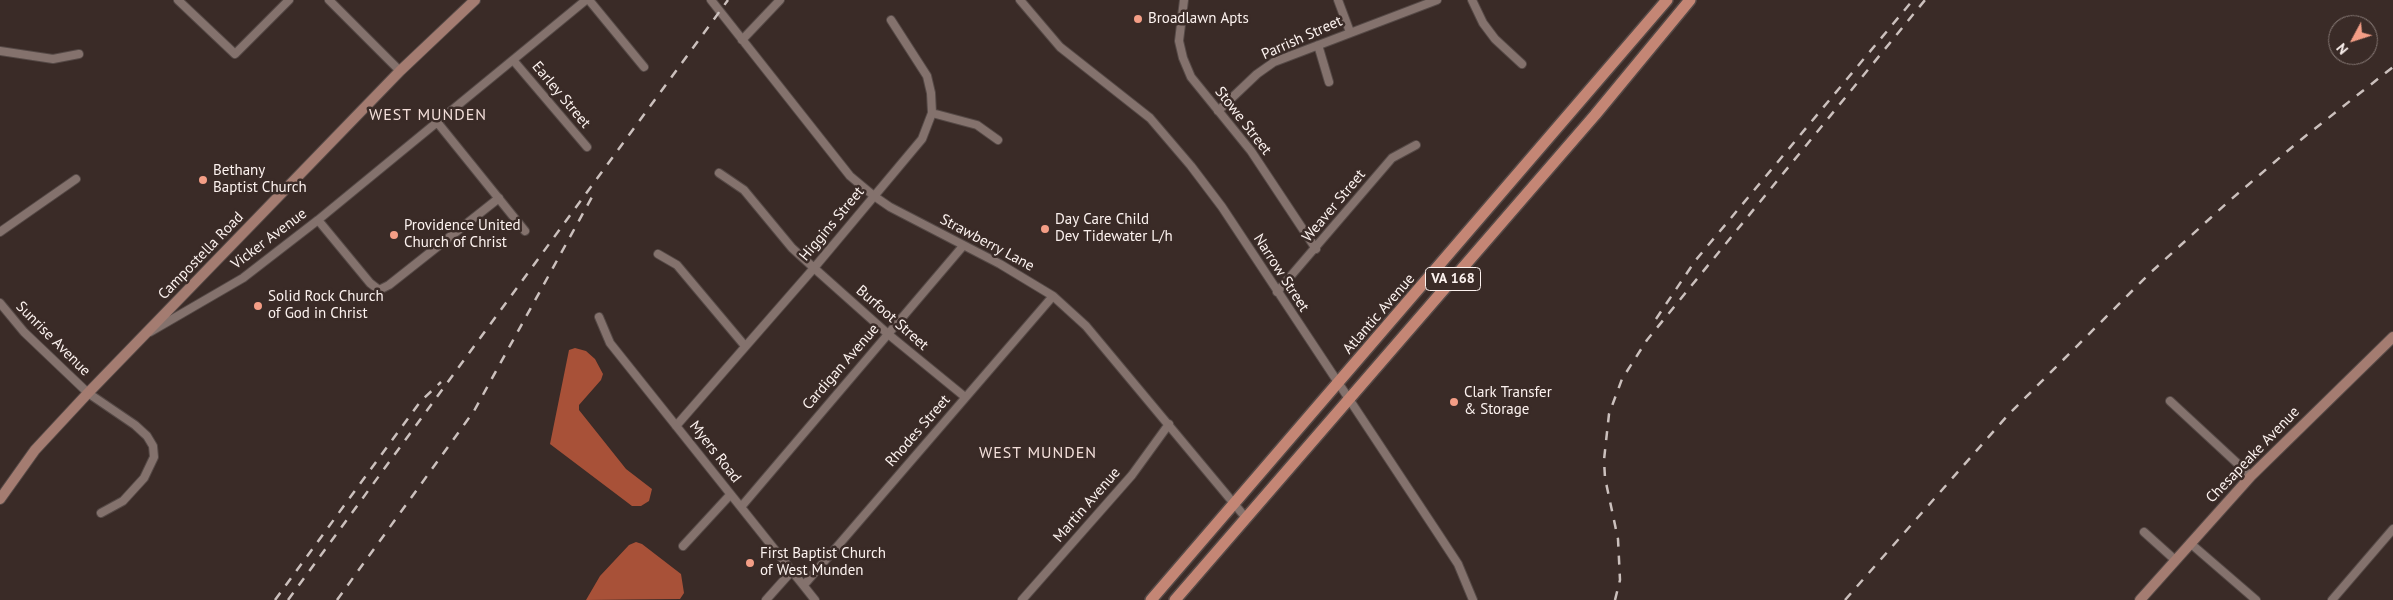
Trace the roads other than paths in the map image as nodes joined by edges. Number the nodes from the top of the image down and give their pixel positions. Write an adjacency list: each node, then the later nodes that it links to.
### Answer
1 (178, 0): 2 (street)
2 (289, 0)
3 (328, 0): 24 (street)
4 (475, 0): 24 (main road, Campostella Road)
5 (587, 0): 21 (street, Vicker Avenue); 23 (street)
6 (711, 0): 17 (street, Strawberry Lane)
7 (780, 0): 17 (street)
8 (1020, 0): 43 (street, Narrow Street)
9 (1184, 0): 26 (street, Stowe Street)
10 (1338, 0): 16 (street)
11 (1437, 0): 16 (street, Parrish Street)
12 (1472, 0): 22 (street)
13 (1668, 0): 51 (main road, Atlantic Avenue / VA 168)
14 (1690, 0): 54 (main road, VA 168)
15 (891, 20): 27 (street, Higgins Street)
16 (1350, 32): 18 (street, Parrish Street)
17 (742, 40): 34 (street, Strawberry Lane)
18 (1318, 45): 25 (street); 26 (street, Parrish Street)
19 (0, 51): 20 (street)
20 (79, 54)
21 (513, 60): 28 (street, Vicker Avenue); 31 (street, Earley Street)
22 (1522, 64)
23 (644, 67)
24 (400, 71): 47 (main road, Campostella Road)
25 (1329, 82)
26 (1218, 111): 40 (street, Stowe Street)
27 (932, 113): 29 (street); 34 (street, Higgins Street)
28 (437, 122): 35 (street); 36 (street, Vicker Avenue)
29 (998, 140)
30 (1416, 145): 40 (street, Weaver Street)
31 (587, 148)
32 (719, 173): 42 (street, Burfoot Street)
33 (76, 179): 38 (street)
34 (874, 196): 39 (street, Strawberry Lane); 42 (street, Higgins Street)
35 (499, 198): 36 (street); 37 (street)
36 (318, 220): 47 (street, Vicker Avenue)
37 (525, 230)
38 (0, 232)
39 (963, 246): 44 (street, Strawberry Lane); 48 (street, Cardigan Avenue)
40 (1316, 249): 43 (street, Weaver Street)
41 (658, 254): 50 (street)
42 (814, 268): 48 (street, Burfoot Street); 50 (street, Higgins Street)
43 (1277, 292): 51 (street, Narrow Street)
44 (1053, 296): 53 (street, Rhodes Street); 56 (street, Strawberry Lane)
45 (0, 304): 52 (street, Sunrise Avenue)
46 (599, 317): 57 (street, Myers Road)
47 (146, 334): 52 (main road, Campostella Road)
48 (888, 334): 53 (street, Burfoot Street); 62 (street, Cardigan Avenue)
49 (2393, 337): 58 (main road, Chesapeake Avenue)
50 (745, 346): 57 (street, Higgins Street)
51 (1338, 385): 54 (street, Narrow Street); 61 (main road, Atlantic Avenue / VA 168)
52 (88, 393): 60 (main road, Campostella Road); 63 (street, Sunrise Avenue)
53 (965, 397): 71 (street, Rhodes Street)
54 (1348, 400): 64 (main road, VA 168); 77 (street, Narrow Street)
55 (2170, 400): 58 (street)
56 (1169, 424): 61 (street, Strawberry Lane); 74 (street, Martin Avenue)
57 (676, 426): 59 (street, Myers Road)
58 (2251, 476): 67 (main road, Chesapeake Avenue)
59 (730, 495): 62 (street, Myers Road); 68 (street)
60 (0, 499)
61 (1234, 503): 64 (street, Strawberry Lane); 75 (main road, Atlantic Avenue / VA 168)
62 (741, 507): 70 (street, Myers Road)
63 (101, 513)
64 (1246, 518): 76 (main road, VA 168)
65 (2393, 529): 80 (street)
66 (2144, 532): 69 (street)
67 (2190, 543): 69 (main road, Chesapeake Avenue); 79 (street)
68 (683, 546)
69 (2174, 559): 78 (main road, Chesapeake Avenue)
70 (791, 572): 71 (street, Myers Road); 72 (street)
71 (804, 586): 73 (street, Myers Road)
72 (766, 600)
73 (815, 600)
74 (1022, 600)
75 (1151, 600)
76 (1175, 600)
77 (1473, 600)
78 (2140, 600)
79 (2256, 600)
80 (2332, 600)

